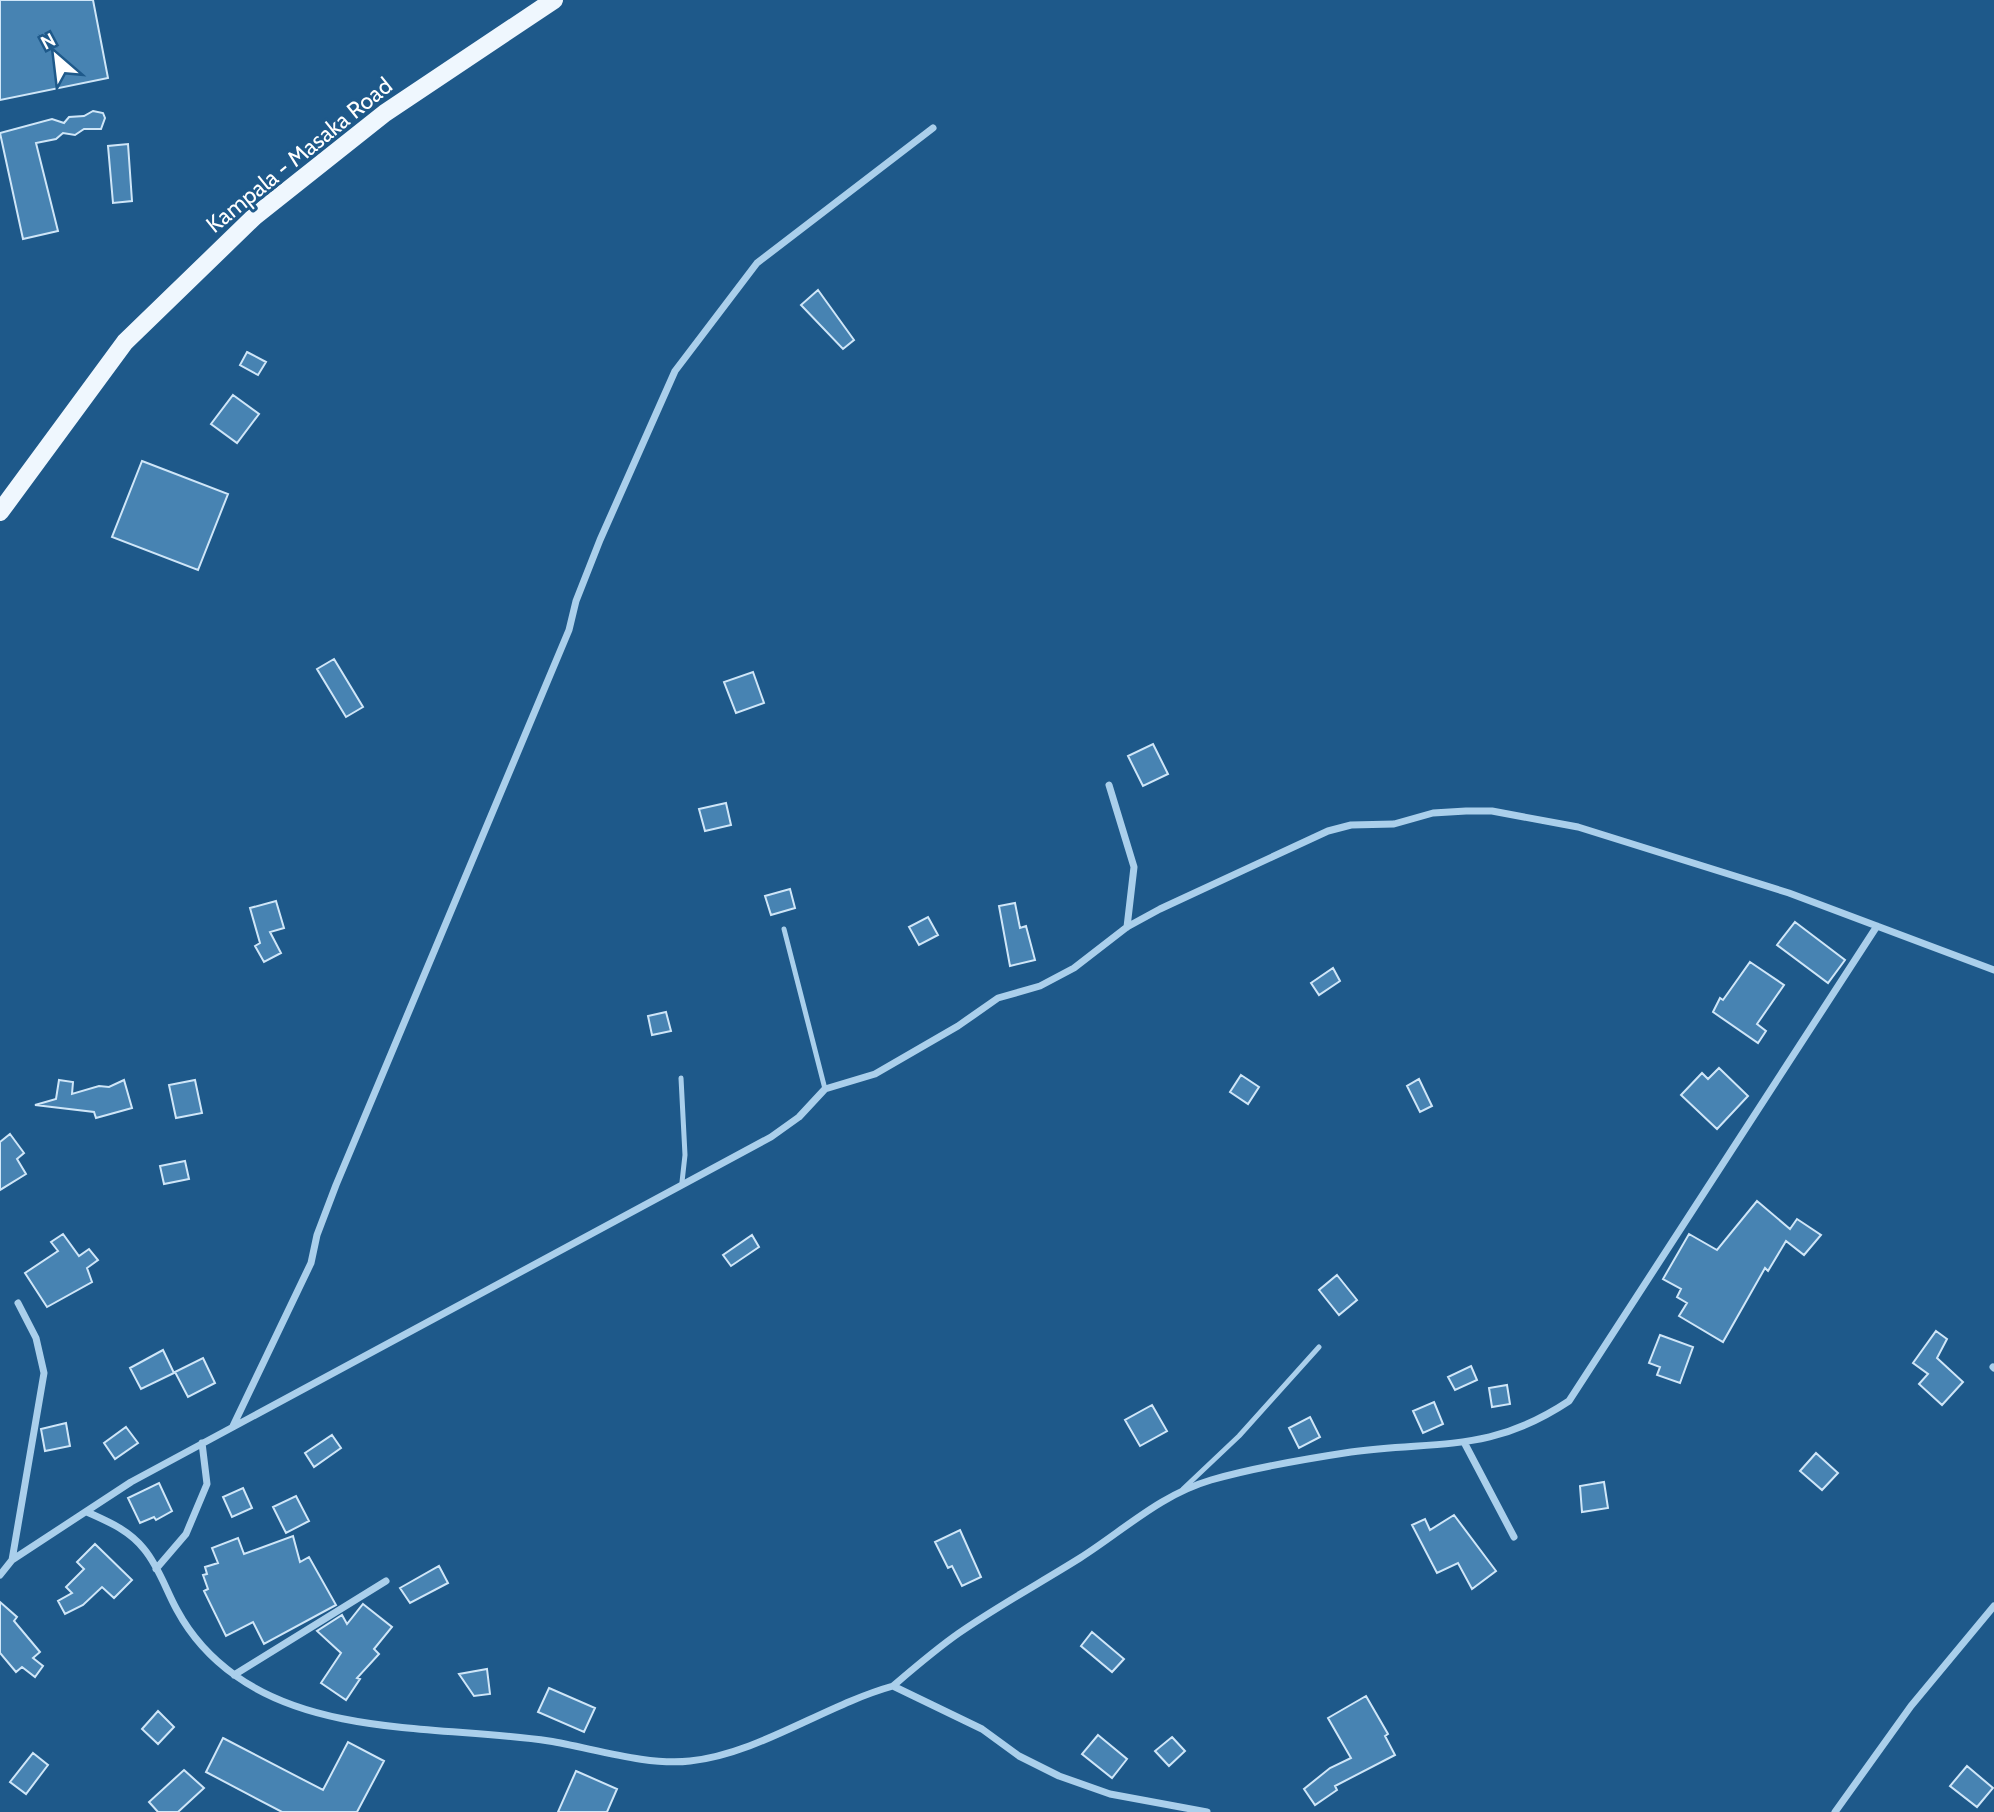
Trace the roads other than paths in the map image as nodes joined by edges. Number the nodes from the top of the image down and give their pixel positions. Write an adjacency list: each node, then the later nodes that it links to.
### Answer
1 (554, 0): 3 (main road, Kampala - Masaka Road)
2 (933, 128): 14 (street)
3 (0, 512)
4 (1109, 785): 6 (street)
5 (1877, 926): 6 (street); 8 (street); 16 (street)
6 (1127, 927): 10 (street)
7 (783, 929): 10 (lane)
8 (1994, 970)
9 (681, 1078): 11 (lane)
10 (825, 1089): 11 (street)
11 (682, 1182): 14 (street)
12 (18, 1303): 20 (street)
13 (1319, 1347): 17 (lane)
14 (233, 1427): 15 (street)
15 (202, 1443): 18 (street); 21 (street)
16 (1465, 1444): 17 (street); 19 (street)
17 (1183, 1489): 26 (street)
18 (88, 1512): 20 (street); 21 (street)
19 (1514, 1537)
20 (12, 1560): 22 (street)
21 (156, 1569): 25 (street)
22 (0, 1575)
23 (386, 1581): 25 (street)
24 (1994, 1606): 28 (street)
25 (234, 1675): 26 (street)
26 (893, 1686): 27 (street)
27 (1207, 1812)
28 (1835, 1812)

